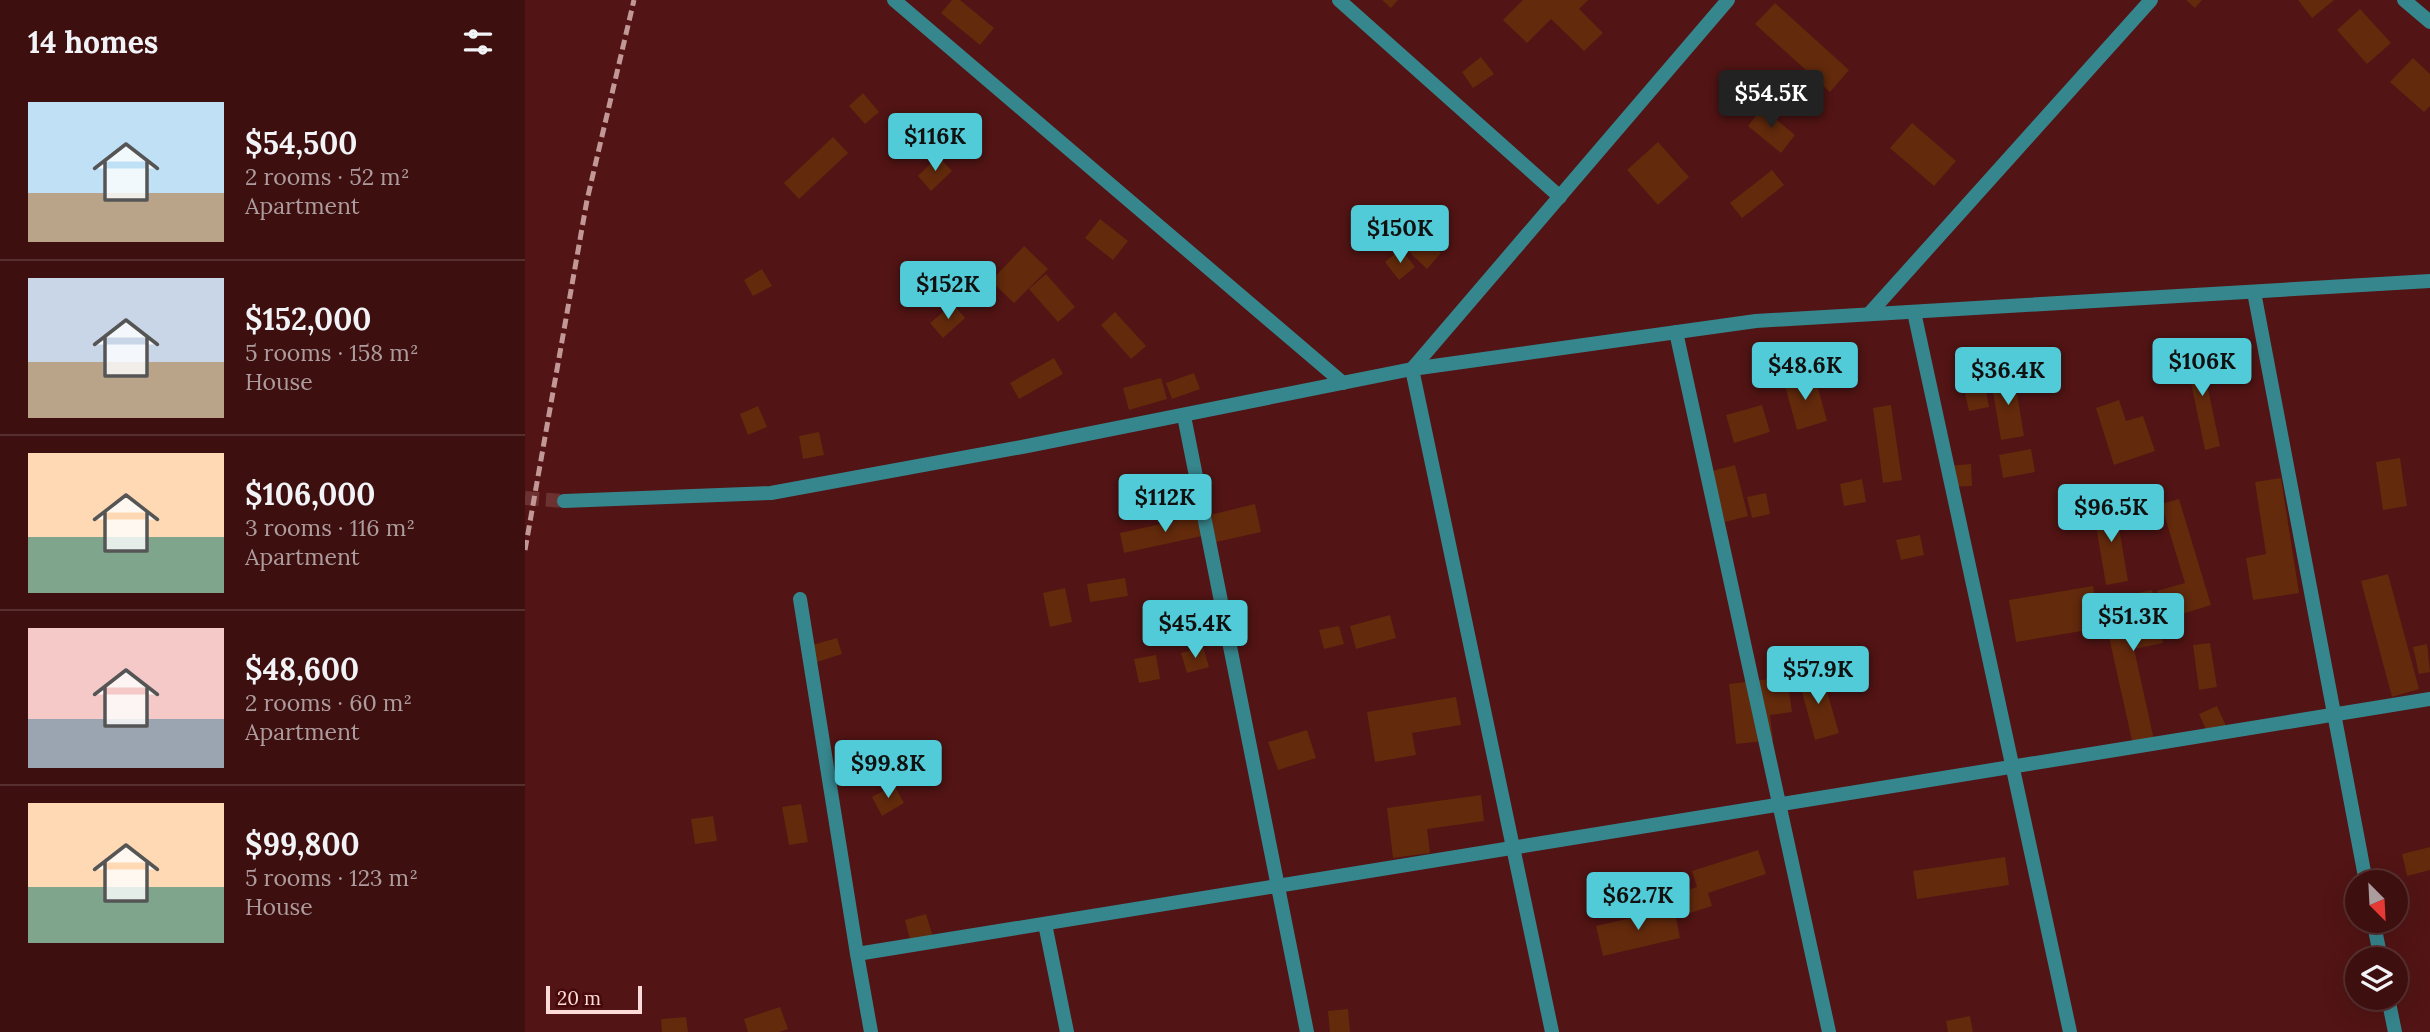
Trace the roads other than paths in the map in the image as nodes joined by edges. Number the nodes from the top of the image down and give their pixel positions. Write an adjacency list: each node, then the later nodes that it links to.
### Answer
1 (894, 0): 14 (street)
2 (1339, 0): 7 (street)
3 (1728, 0): 7 (street)
4 (2151, 0): 11 (street)
5 (2404, 0): 6 (street)
6 (2430, 22)
7 (1560, 197): 13 (street)
8 (2430, 281): 9 (street)
9 (2254, 292): 10 (street); 19 (street)
10 (1914, 312): 11 (street); 20 (street)
11 (1869, 314): 12 (street)
12 (1676, 332): 13 (street); 21 (street)
13 (1412, 369): 14 (street); 22 (street)
14 (1343, 383): 15 (street)
15 (1184, 416): 16 (street); 24 (street)
16 (564, 501)
17 (800, 599): 26 (street)
18 (2430, 699): 19 (street)
19 (2334, 715): 20 (street); 23 (street)
20 (2013, 767): 21 (street); 33 (street)
21 (1779, 805): 22 (street); 32 (street)
22 (1514, 848): 24 (street); 31 (street)
23 (2364, 870)
24 (1277, 886): 25 (street); 30 (street)
25 (1045, 924): 26 (street); 29 (street)
26 (857, 954): 28 (street)
27 (2390, 1010): 34 (street)
28 (871, 1032)
29 (1067, 1032)
30 (1307, 1032)
31 (1552, 1032)
32 (1829, 1032)
33 (2070, 1032)
34 (2395, 1032)

